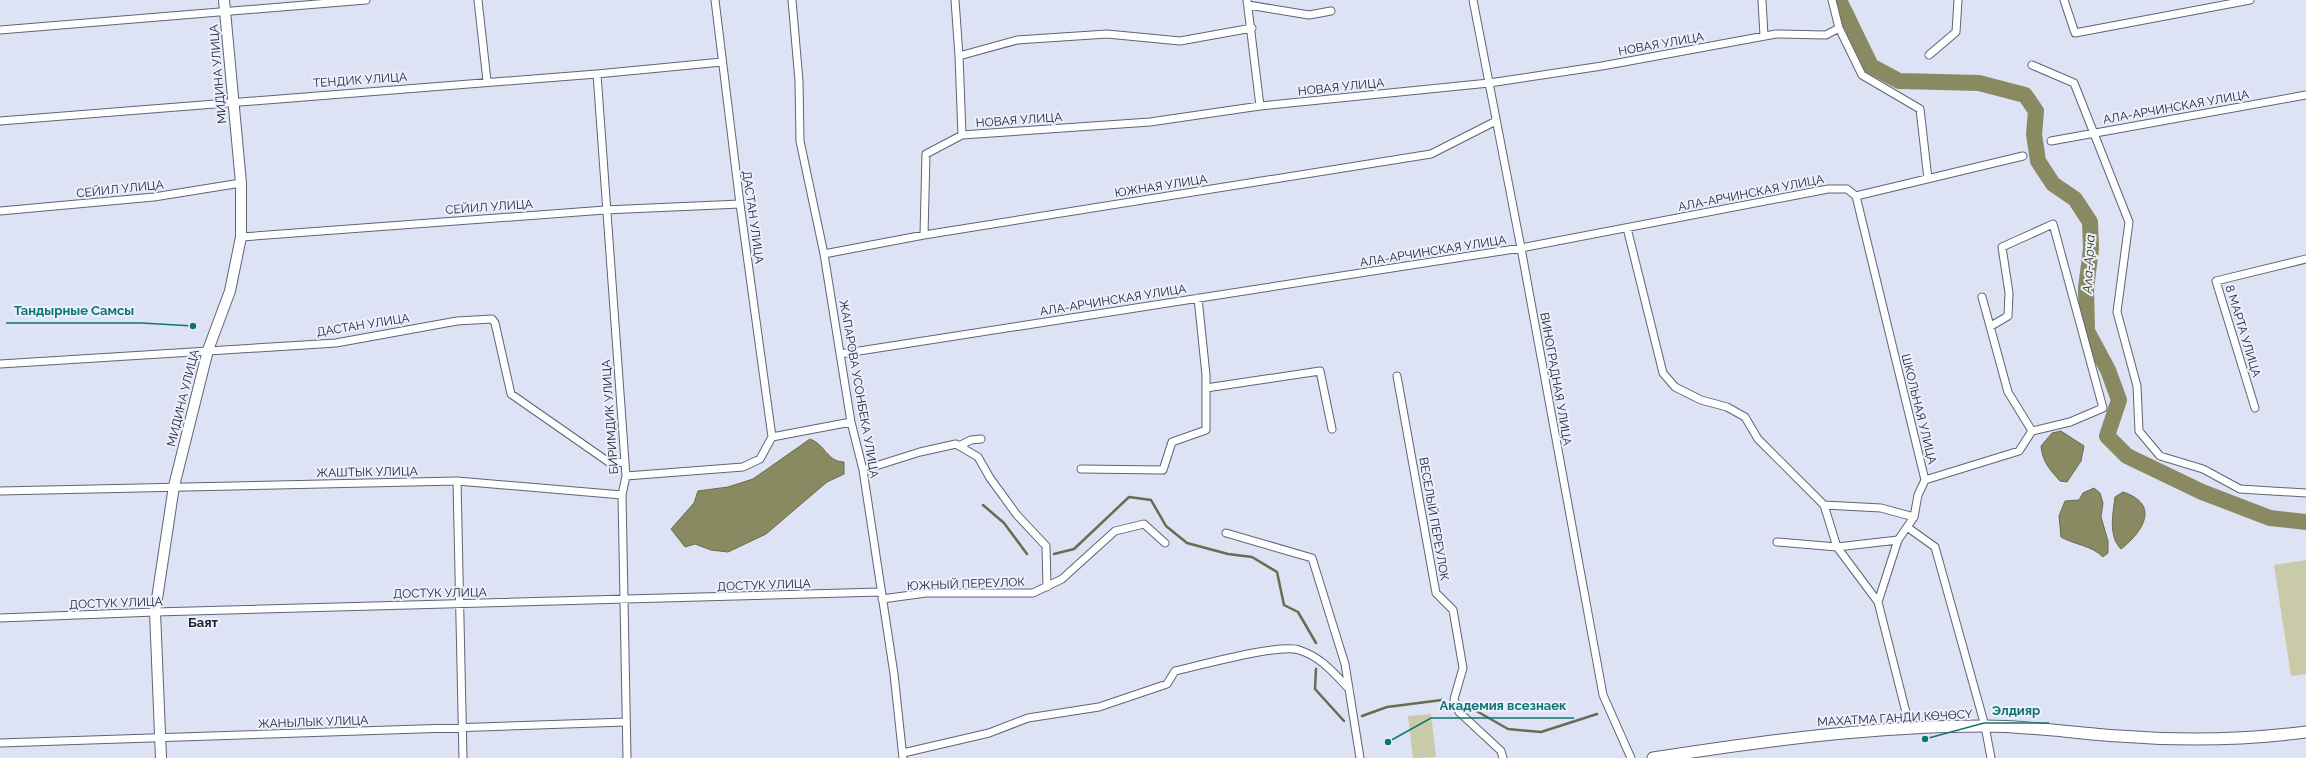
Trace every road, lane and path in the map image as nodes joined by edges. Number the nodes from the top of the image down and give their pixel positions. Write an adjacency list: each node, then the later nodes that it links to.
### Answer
1 (224, 0): 14 (street, МИДИНА УЛИЦА)
2 (366, 0): 14 (street)
3 (478, 0): 25 (street)
4 (715, 0): 22 (street, ДАСТАН УЛИЦА)
5 (792, 0): 46 (street, ЖАПАРОВА УСОНБЕКА УЛИЦА)
6 (955, 0): 21 (street)
7 (1473, 0): 26 (street, ВИНОГРАДНАЯ УЛИЦА)
8 (1762, 0): 19 (street)
9 (1832, 0): 17 (street)
10 (1958, 0): 20 (street)
11 (2064, 0): 12 (street)
12 (2250, 0)
13 (1248, 2): 15 (street); 16 (street)
14 (225, 12): 18 (street); 28 (street, МИДИНА УЛИЦА)
15 (1331, 12)
16 (1252, 28): 21 (street); 29 (street)
17 (1839, 28): 19 (street, НОВАЯ УЛИЦА); 36 (street)
18 (0, 30)
19 (1764, 36): 26 (street, НОВАЯ УЛИЦА)
20 (1929, 55)
21 (959, 56): 33 (street)
22 (722, 62): 24 (street, ТЕНДИК УЛИЦА); 39 (street, ДАСТАН УЛИЦА)
23 (2032, 65): 32 (street)
24 (597, 74): 25 (street, ТЕНДИК УЛИЦА); 40 (street, БИРИМДИК УЛИЦА)
25 (487, 81): 28 (street, ТЕНДИК УЛИЦА)
26 (1489, 83): 29 (street, НОВАЯ УЛИЦА); 31 (street, ВИНОГРАДНАЯ УЛИЦА)
27 (2306, 95): 32 (street, АЛА-АРЧИНСКАЯ УЛИЦА)
28 (233, 101): 30 (street, ТЕНДИК УЛИЦА); 37 (street, МИДИНА УЛИЦА)
29 (1260, 106): 33 (street, НОВАЯ УЛИЦА)
30 (0, 121)
31 (1496, 121): 43 (street, ЮЖНАЯ УЛИЦА); 45 (street, ВИНОГРАДНАЯ УЛИЦА)
32 (2095, 133): 34 (street, АЛА-АРЧИНСКАЯ УЛИЦА); 71 (street)
33 (962, 135): 43 (street, НОВАЯ УЛИЦА)
34 (2051, 142)
35 (2023, 156): 36 (street)
36 (1928, 179): 38 (street)
37 (241, 183): 41 (street, СЕЙИЛ УЛИЦА); 44 (street, МИДИНА УЛИЦА)
38 (1856, 196): 42 (street, АЛА-АРЧИНСКАЯ УЛИЦА); 67 (street, ШКОЛЬНАЯ УЛИЦА)
39 (740, 204): 40 (street, СЕЙИЛ УЛИЦА); 60 (street, ДАСТАН УЛИЦА)
40 (606, 210): 44 (street, СЕЙИЛ УЛИЦА); 63 (street, БИРИМДИК УЛИЦА)
41 (0, 212)
42 (1627, 228): 45 (street, АЛА-АРЧИНСКАЯ УЛИЦА); 73 (street)
43 (924, 235): 46 (street, ЮЖНАЯ УЛИЦА)
44 (241, 237): 51 (street, МИДИНА УЛИЦА)
45 (1521, 248): 49 (street, АЛА-АРЧИНСКАЯ УЛИЦА); 102 (street, ВИНОГРАДНАЯ УЛИЦА)
46 (824, 254): 52 (street, ЖАПАРОВА УСОНБЕКА УЛИЦА)
47 (2306, 259): 56 (street, 8 МАРТА УЛИЦА)
48 (1982, 297): 50 (street)
49 (1198, 298): 52 (street, АЛА-АРЧИНСКАЯ УЛИЦА); 55 (street)
50 (1991, 326): 59 (street); 59 (street)
51 (208, 350): 53 (street, ДАСТАН УЛИЦА); 63 (street, ДАСТАН УЛИЦА); 69 (street, МИДИНА УЛИЦА)
52 (840, 354): 57 (street, ЖАПАРОВА УСОНБЕКА УЛИЦА)
53 (0, 364)
54 (1397, 376): 101 (street, ВЕСЕЛЫЙ ПЕРЕУЛОК)
55 (1206, 388): 58 (street); 64 (street)
56 (2255, 408)
57 (851, 422): 60 (street); 65 (street, ЖАПАРОВА УСОНБЕКА УЛИЦА)
58 (1332, 430)
59 (2032, 431): 67 (street)
60 (772, 438): 66 (street)
61 (981, 439): 62 (street)
62 (960, 446): 65 (street); 81 (street)
63 (625, 462): 66 (street, БИРИМДИК УЛИЦА)
64 (1081, 469)
65 (863, 470): 82 (street, ЖАПАРОВА УСОНБЕКА УЛИЦА)
66 (626, 476): 72 (street, БИРИМДИК УЛИЦА)
67 (1925, 480): 74 (street, ШКОЛЬНАЯ УЛИЦА)
68 (457, 481): 69 (street, ЖАШТЫК УЛИЦА); 72 (street, ЖАШТЫК УЛИЦА); 85 (street)
69 (174, 486): 70 (street, ЖАШТЫК УЛИЦА); 86 (street, МИДИНА УЛИЦА)
70 (0, 491)
71 (2306, 493)
72 (622, 495): 83 (street, БИРИМДИК УЛИЦА)
73 (1824, 505): 74 (street); 80 (street)
74 (1914, 517): 75 (street, ШКОЛЬНАЯ УЛИЦА)
75 (1907, 527): 77 (street, ШКОЛЬНАЯ УЛИЦА); 90 (street)
76 (1226, 533): 88 (street)
77 (1898, 540): 80 (street); 84 (street, ШКОЛЬНАЯ УЛИЦА)
78 (1777, 542): 80 (street)
79 (1165, 543): 81 (street, ЮЖНЫЙ ПЕРЕУЛОК)
80 (1837, 547): 84 (street)
81 (1047, 587): 82 (street, ЮЖНЫЙ ПЕРЕУЛОК)
82 (881, 596): 83 (street, ДОСТУК УЛИЦА); 96 (street, ЖАПАРОВА УСОНБЕКА УЛИЦА)
83 (624, 601): 85 (street, ДОСТУК УЛИЦА); 89 (street, БИРИМДИК УЛИЦА)
84 (1878, 602): 91 (street)
85 (460, 603): 86 (street, ДОСТУК УЛИЦА); 92 (street)
86 (155, 612): 87 (street, ДОСТУК УЛИЦА); 94 (street, МИДИНА УЛИЦА)
87 (0, 618)
88 (1349, 689): 96 (street); 100 (street)
89 (626, 722): 92 (street, ЖАНЫЛЫК УЛИЦА); 99 (street, БИРИМДИК УЛИЦА)
90 (1984, 726): 91 (main road, МАХАТМА ГАНДИ КӨЧӨСҮ); 93 (main road, МАХАТМА ГАНДИ КӨЧӨСҮ); 104 (street)
91 (1910, 728): 103 (main road, МАХАТМА ГАНДИ КӨЧӨСҮ)
92 (463, 729): 94 (street, ЖАНЫЛЫК УЛИЦА); 98 (street)
93 (2306, 732)
94 (160, 738): 95 (street, ЖАНЫЛЫК УЛИЦА); 97 (street, МИДИНА УЛИЦА)
95 (0, 743)
96 (903, 755)
97 (160, 758)
98 (463, 758)
99 (627, 758)
100 (1360, 758)
101 (1502, 758)
102 (1631, 758)
103 (1653, 758)
104 (1991, 758)

